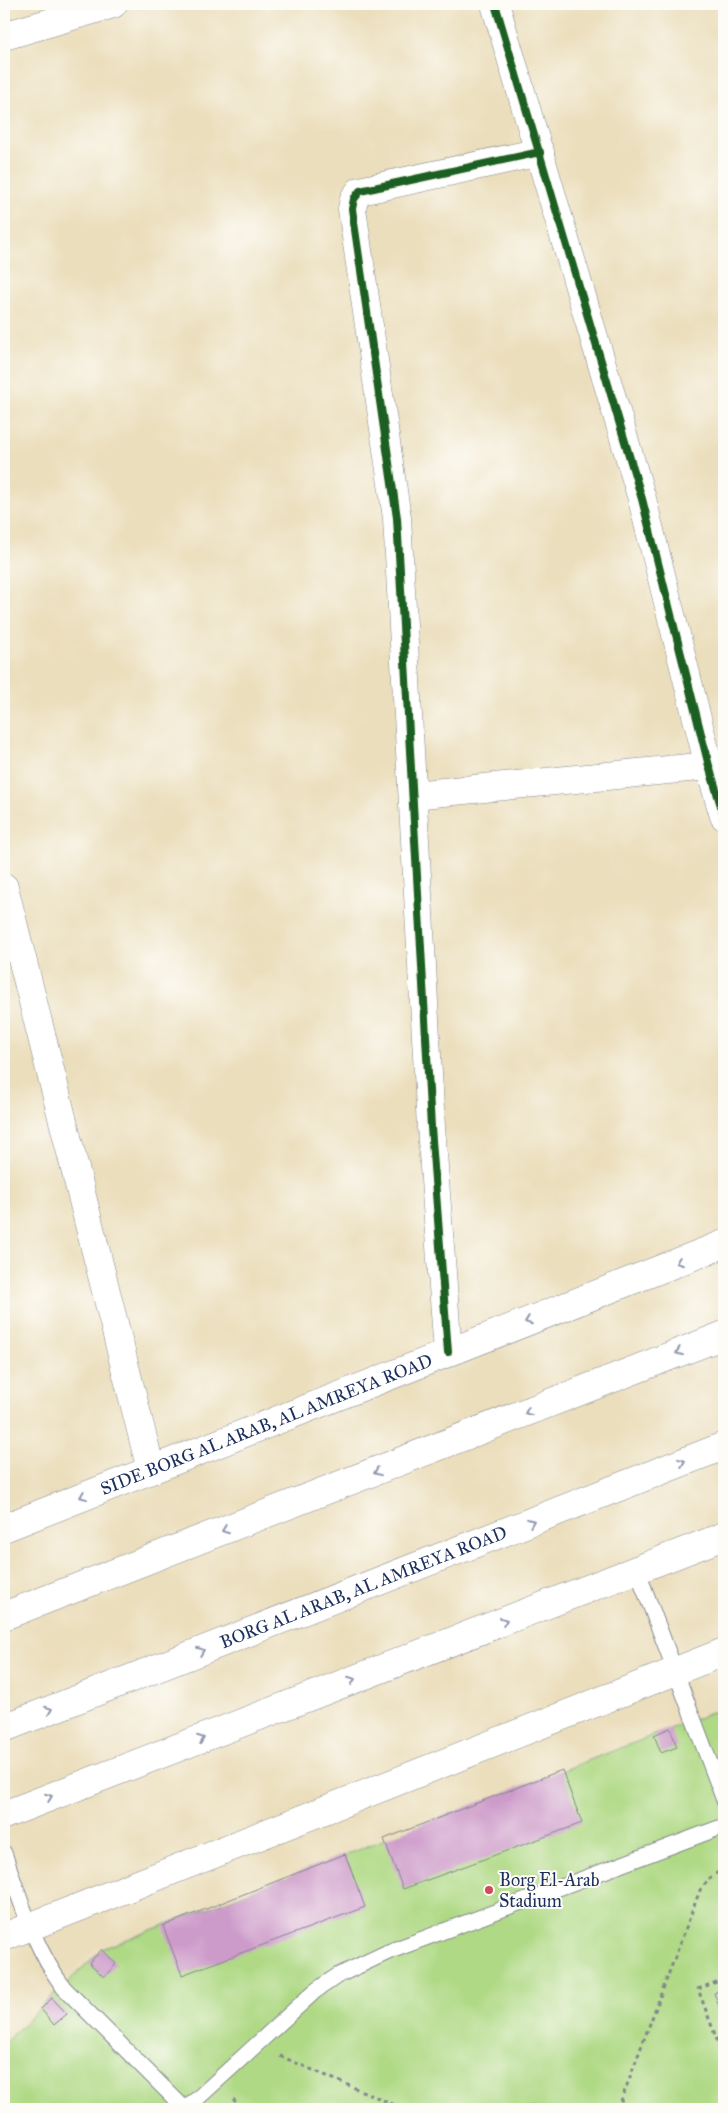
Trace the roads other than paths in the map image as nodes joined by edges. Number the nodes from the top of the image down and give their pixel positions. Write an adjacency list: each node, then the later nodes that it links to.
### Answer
1 (113, 4): 3 (main road)
2 (495, 4): 4 (main road)
3 (4, 36)
4 (540, 152): 5 (main road); 6 (main road)
5 (709, 766): 6 (main road); 7 (main road)
6 (413, 795): 12 (main road)
7 (724, 816)
8 (4, 887): 9 (main road)
9 (10, 933): 14 (main road)
10 (724, 1244): 12 (main road, SIDE BORG AL ARAB, AL AMREYA ROAD, one-way to 12)
11 (724, 1335): 18 (main road, one-way to 18)
12 (448, 1352): 14 (main road, SIDE BORG AL ARAB, AL AMREYA ROAD)
13 (724, 1446): 21 (main road, BORG AL ARAB, AL AMREYA ROAD, one-way to 13)
14 (151, 1470): 15 (main road, SIDE BORG AL ARAB, AL AMREYA ROAD, one-way to 15)
15 (4, 1528)
16 (724, 1536): 17 (main road)
17 (637, 1570): 20 (lane); 23 (main road, one-way to 17)
18 (4, 1616)
19 (724, 1652): 20 (main road)
20 (675, 1671): 22 (lane); 26 (main road)
21 (4, 1728)
22 (724, 1800)
23 (4, 1815)
24 (724, 1826): 28 (lane)
25 (4, 1853): 26 (lane)
26 (30, 1926): 27 (main road); 28 (lane)
27 (4, 1937)
28 (185, 2109)

